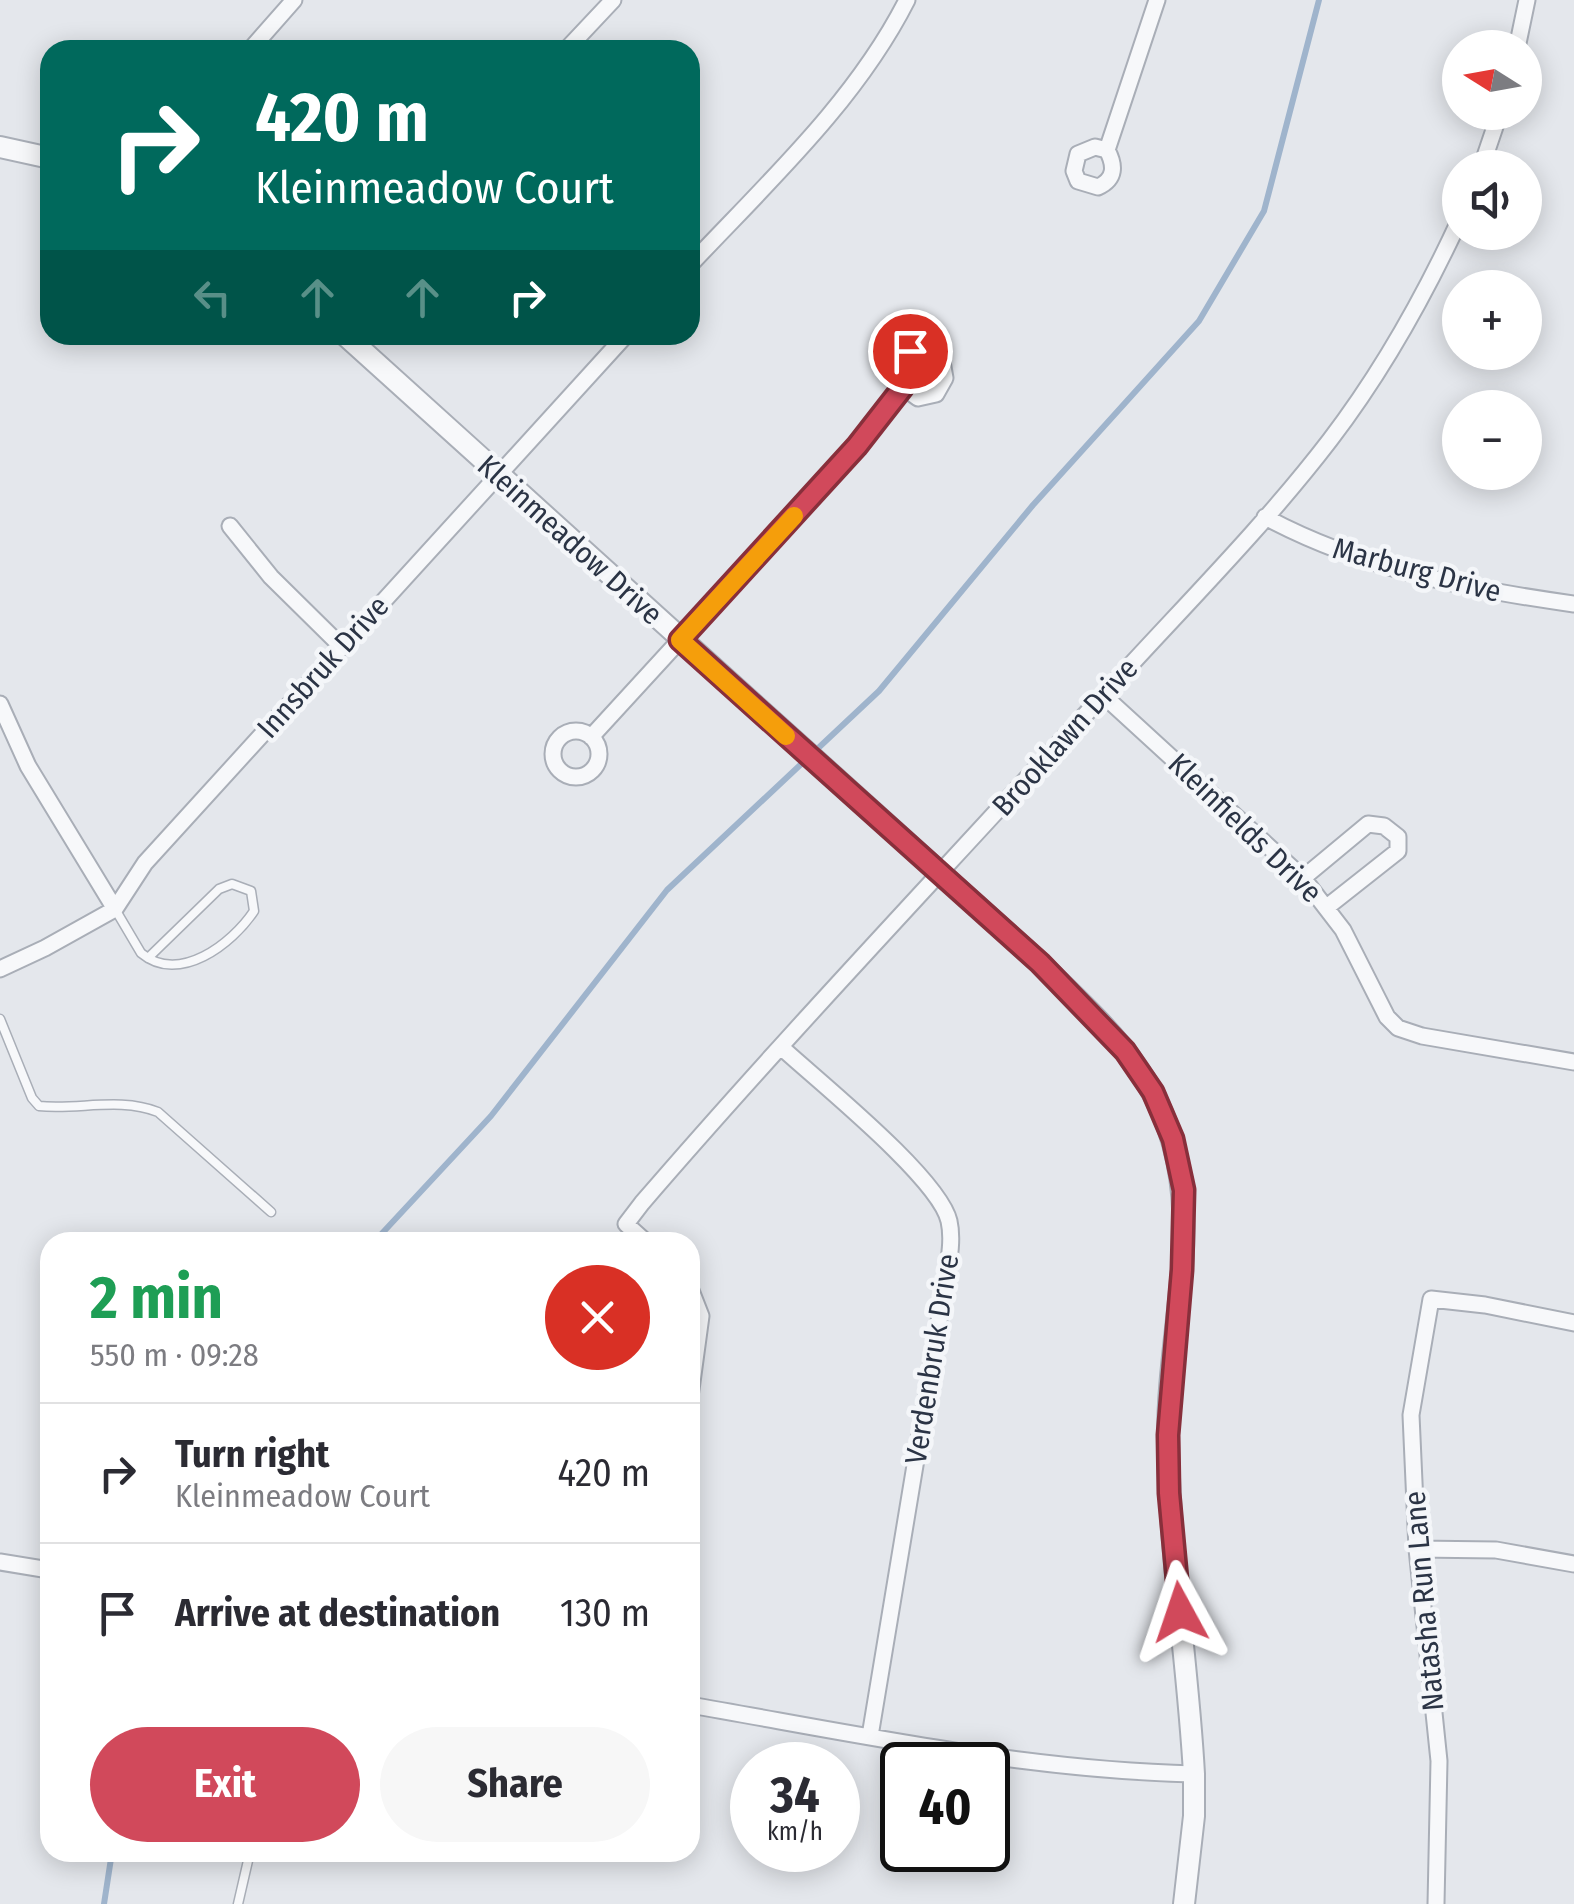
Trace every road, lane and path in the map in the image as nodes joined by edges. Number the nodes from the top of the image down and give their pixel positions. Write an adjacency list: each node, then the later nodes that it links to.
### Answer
1 (613, 0): 8 (street)
2 (908, 0): 13 (street)
3 (1157, 0): 10 (street)
4 (1527, 0): 6 (street)
5 (284, 3): 7 (street)
6 (1521, 30)
7 (257, 40)
8 (575, 40)
9 (0, 147): 11 (street)
10 (1106, 150)
11 (40, 156)
12 (1444, 250): 18 (street, Brooklawn Drive)
13 (700, 255)
14 (356, 345): 17 (street, Kleinmeadow Drive)
15 (617, 345): 17 (street, Innsbruk Drive)
16 (903, 387): 21 (street)
17 (496, 474): 21 (street, Kleinmeadow Drive); 22 (street, Innsbruk Drive)
18 (1265, 517): 20 (street, Marburg Drive); 23 (street, Brooklawn Drive)
19 (230, 526): 22 (street)
20 (1574, 604)
21 (680, 640): 25 (street); 26 (street, Kleinmeadow Drive)
22 (342, 647): 29 (street, Innsbruk Drive)
23 (1103, 694): 26 (street, Brooklawn Drive); 27 (street, Kleinfields Drive)
24 (0, 704): 29 (street)
25 (592, 738)
26 (938, 872): 33 (street, Brooklawn Drive); 44 (street, Kleinmeadow Drive)
27 (1304, 878): 28 (street, Kleinfields Drive); 28 (street)
28 (1327, 906): 34 (street, Kleinfields Drive)
29 (114, 909): 30 (lane); 31 (street, Innsbruk Drive)
30 (148, 958): 30 (lane)
31 (0, 969)
32 (0, 1019): 35 (lane)
33 (782, 1047): 36 (street, Brooklawn Drive); 43 (street, Verdenbruk Drive)
34 (1574, 1062)
35 (271, 1212)
36 (635, 1232)
37 (1574, 1323): 38 (street, Natasha Run Lane)
38 (1416, 1550): 40 (street); 48 (street, Natasha Run Lane)
39 (0, 1562): 41 (street)
40 (1574, 1564)
41 (40, 1568)
42 (700, 1707): 43 (street)
43 (870, 1736): 44 (street)
44 (1194, 1774): 47 (street, Kleinmeadow Drive)
45 (246, 1862): 46 (lane)
46 (238, 1904)
47 (1184, 1904)
48 (1436, 1904)

